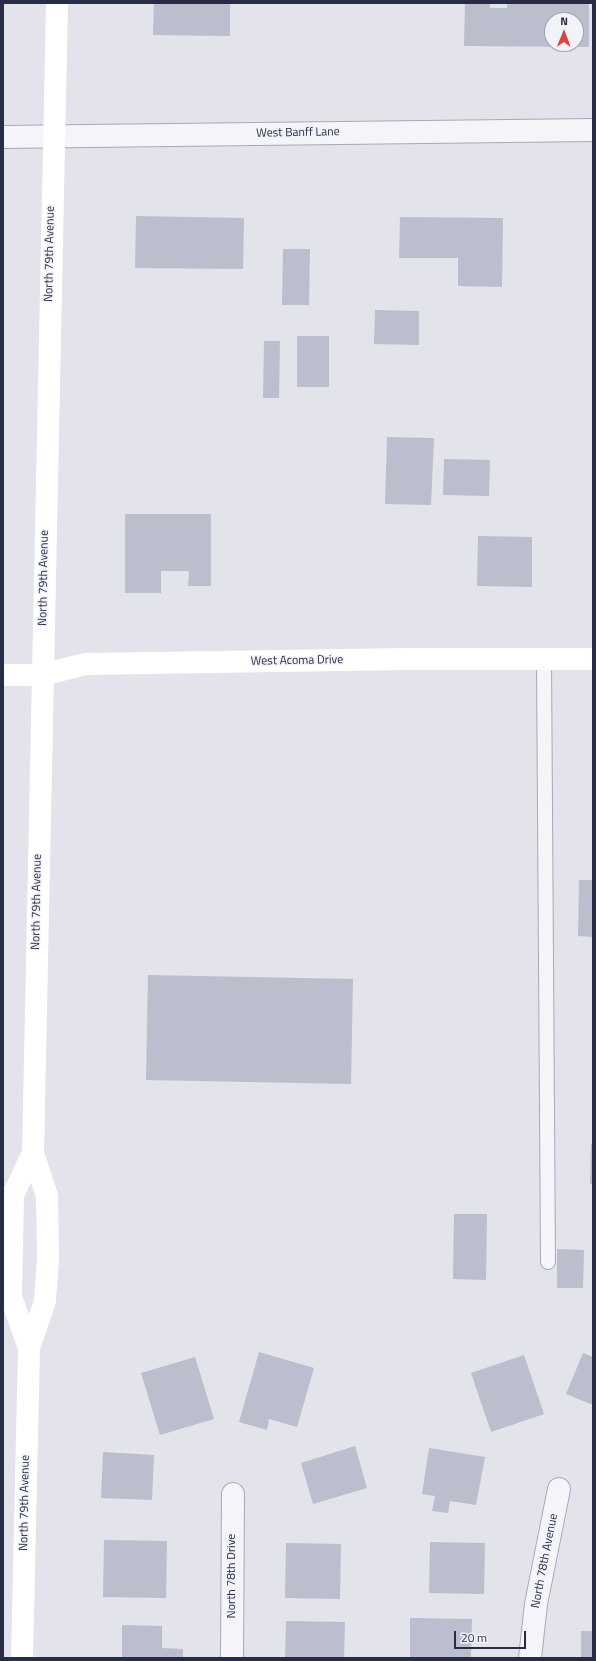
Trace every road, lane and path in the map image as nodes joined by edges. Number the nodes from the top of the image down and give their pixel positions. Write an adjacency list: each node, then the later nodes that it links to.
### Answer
1 (56, 3): 4 (street, North 79th Avenue)
2 (593, 130): 4 (street, West Banff Lane)
3 (3, 137): 4 (street, West Banff Lane)
4 (53, 137): 8 (street, North 79th Avenue)
5 (544, 659): 6 (street, West Acoma Drive); 8 (street, West Acoma Drive); 10 (lane)
6 (593, 659)
7 (3, 675): 8 (street, West Acoma Drive)
8 (42, 675): 9 (street, North 79th Avenue)
9 (33, 1153): 11 (street, North 79th Avenue); 11 (street, North 79th Avenue)
10 (548, 1262)
11 (29, 1348): 14 (street, North 79th Avenue)
12 (559, 1489): 16 (street, North 78th Avenue)
13 (233, 1494): 15 (street, North 78th Drive)
14 (22, 1658)
15 (232, 1658)
16 (530, 1658)

